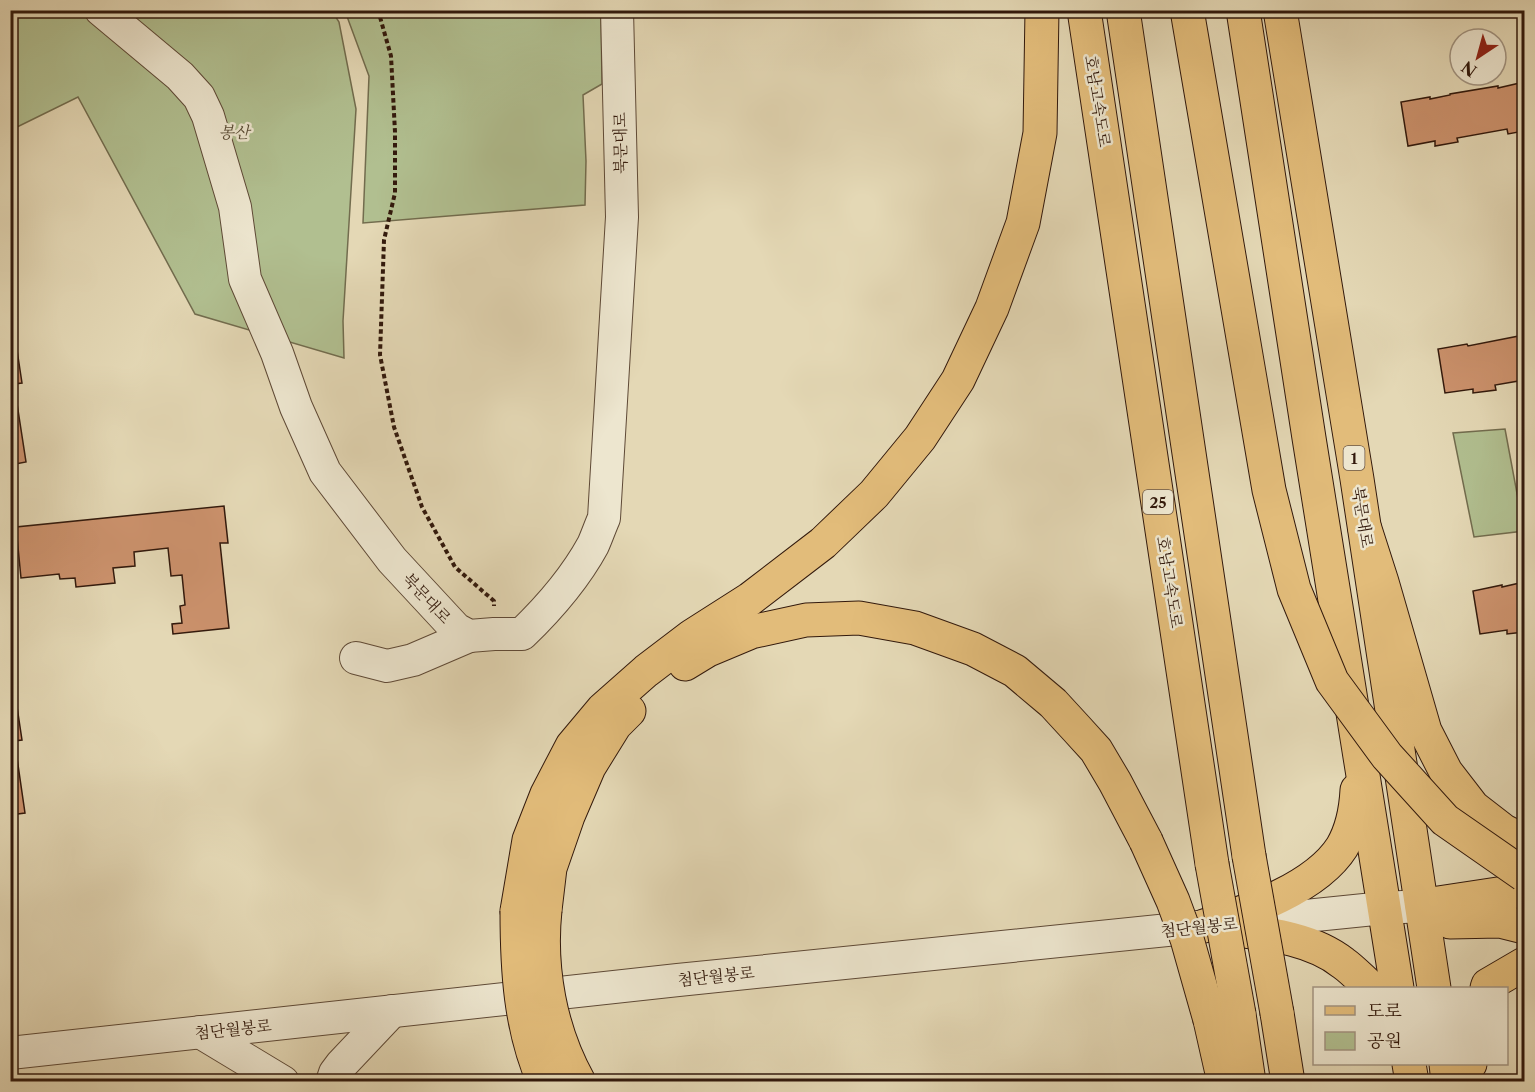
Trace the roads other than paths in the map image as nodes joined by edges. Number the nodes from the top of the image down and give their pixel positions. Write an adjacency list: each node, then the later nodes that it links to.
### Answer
1 (101, 10): 10 (street, 북문대로)
2 (617, 10): 10 (street, 북문대로)
3 (1042, 10): 18 (main road)
4 (1084, 10): 36 (main road, 호남고속도로 / 25, bridge)
5 (1123, 10): 37 (main road, 25, bridge)
6 (1187, 10): 14 (main road, bridge)
7 (1243, 10): 12 (main road)
8 (1280, 10): 9 (main road, 북문대로 / 1)
9 (1365, 530): 13 (main road); 16 (main road, 북문대로 / 1)
10 (482, 635): 11 (street)
11 (356, 658)
12 (1357, 743): 17 (main road); 19 (main road)
13 (1524, 841)
14 (1524, 875)
15 (1524, 890): 16 (main road)
16 (1422, 906): 17 (street, 첨단월봉로); 20 (main road); 24 (main road, 북문대로 / 1)
17 (1384, 908): 19 (street, 첨단월봉로); 23 (main road)
18 (531, 910): 33 (main road, bridge); 34 (main road, bridge); 35 (main road, bridge)
19 (1204, 926): 22 (main road); 26 (street, 첨단월봉로)
20 (1524, 927)
21 (1524, 964): 25 (main road)
22 (1370, 987)
23 (1397, 987)
24 (1434, 987)
25 (1487, 987)
26 (392, 1011): 27 (street, 첨단월봉로); 32 (street)
27 (200, 1032): 28 (street, 첨단월봉로); 31 (street)
28 (10, 1053)
29 (1446, 1065): 38 (main road)
30 (1469, 1065): 39 (main road)
31 (283, 1082)
32 (332, 1082)
33 (544, 1082)
34 (579, 1082)
35 (1224, 1082)
36 (1249, 1082)
37 (1288, 1082)
38 (1448, 1082)
39 (1456, 1082)

